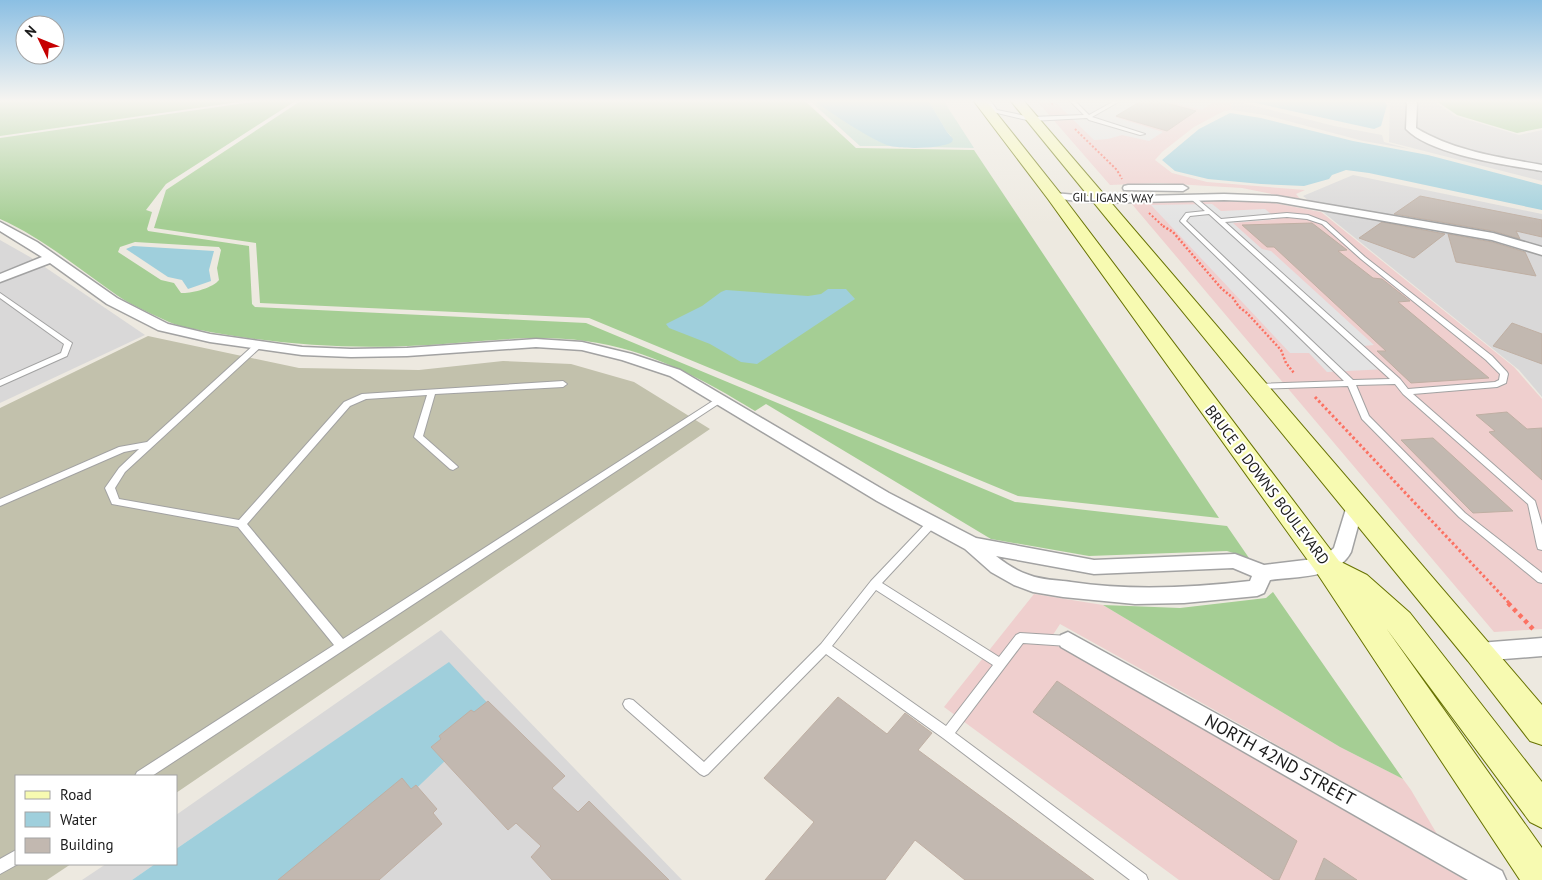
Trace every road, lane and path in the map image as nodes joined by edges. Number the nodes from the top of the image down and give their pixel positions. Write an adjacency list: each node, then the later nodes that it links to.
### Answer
1 (1011, 141): 8 (main road, BRUCE B DOWNS BOULEVARD)
2 (1050, 141): 7 (main road)
3 (1088, 141): 6 (path)
4 (1432, 141): 5 (street)
5 (1542, 168)
6 (1128, 188): 7 (street, GILLIGANS WAY); 11 (street, GILLIGANS WAY)
7 (1094, 194): 8 (street, GILLIGANS WAY); 10 (street, GILLIGANS WAY); 25 (main road)
8 (1054, 196): 37 (main road, BRUCE B DOWNS BOULEVARD)
9 (1193, 198): 10 (street, GILLIGANS WAY); 11 (street, GILLIGANS WAY); 12 (lane)
10 (1138, 199): 24 (path)
11 (1277, 199): 15 (street, GILLIGANS WAY)
12 (1210, 212): 13 (lane); 23 (lane)
13 (1220, 221): 20 (lane); 27 (lane)
14 (0, 226): 16 (street)
15 (1542, 251)
16 (52, 258): 17 (street); 19 (street)
17 (0, 278)
18 (0, 295): 21 (lane)
19 (259, 345): 28 (street); 29 (lane)
20 (1397, 382): 23 (lane); 27 (lane)
21 (0, 383)
22 (563, 384): 26 (lane)
23 (1351, 384): 24 (lane); 39 (lane)
24 (1304, 385): 25 (lane); 42 (path)
25 (1256, 387): 32 (main road)
26 (432, 392): 30 (lane); 33 (lane)
27 (1406, 392): 36 (lane)
28 (722, 400): 34 (street); 43 (lane)
29 (149, 445): 31 (lane); 33 (lane)
30 (453, 467)
31 (0, 503)
32 (1354, 504): 37 (street); 45 (main road)
33 (241, 524): 43 (lane)
34 (931, 524): 35 (street); 40 (lane)
35 (972, 544): 38 (street); 38 (street)
36 (1542, 546)
37 (1327, 565): 38 (street); 51 (main road); 56 (main road, BRUCE B DOWNS BOULEVARD)
38 (1263, 573)
39 (1542, 579)
40 (875, 584): 44 (lane); 46 (lane)
41 (1068, 640): 46 (lane); 55 (street, NORTH 42ND STREET)
42 (1539, 640): 45 (street)
43 (342, 646): 50 (lane)
44 (825, 647): 47 (lane); 49 (lane)
45 (1479, 652): 48 (main road)
46 (1000, 664): 49 (lane)
47 (629, 704)
48 (1542, 730)
49 (947, 734): 54 (lane)
50 (143, 775)
51 (1542, 810)
52 (15, 858): 53 (lane)
53 (0, 868)
54 (1141, 880)
55 (1493, 880)
56 (1542, 880)

